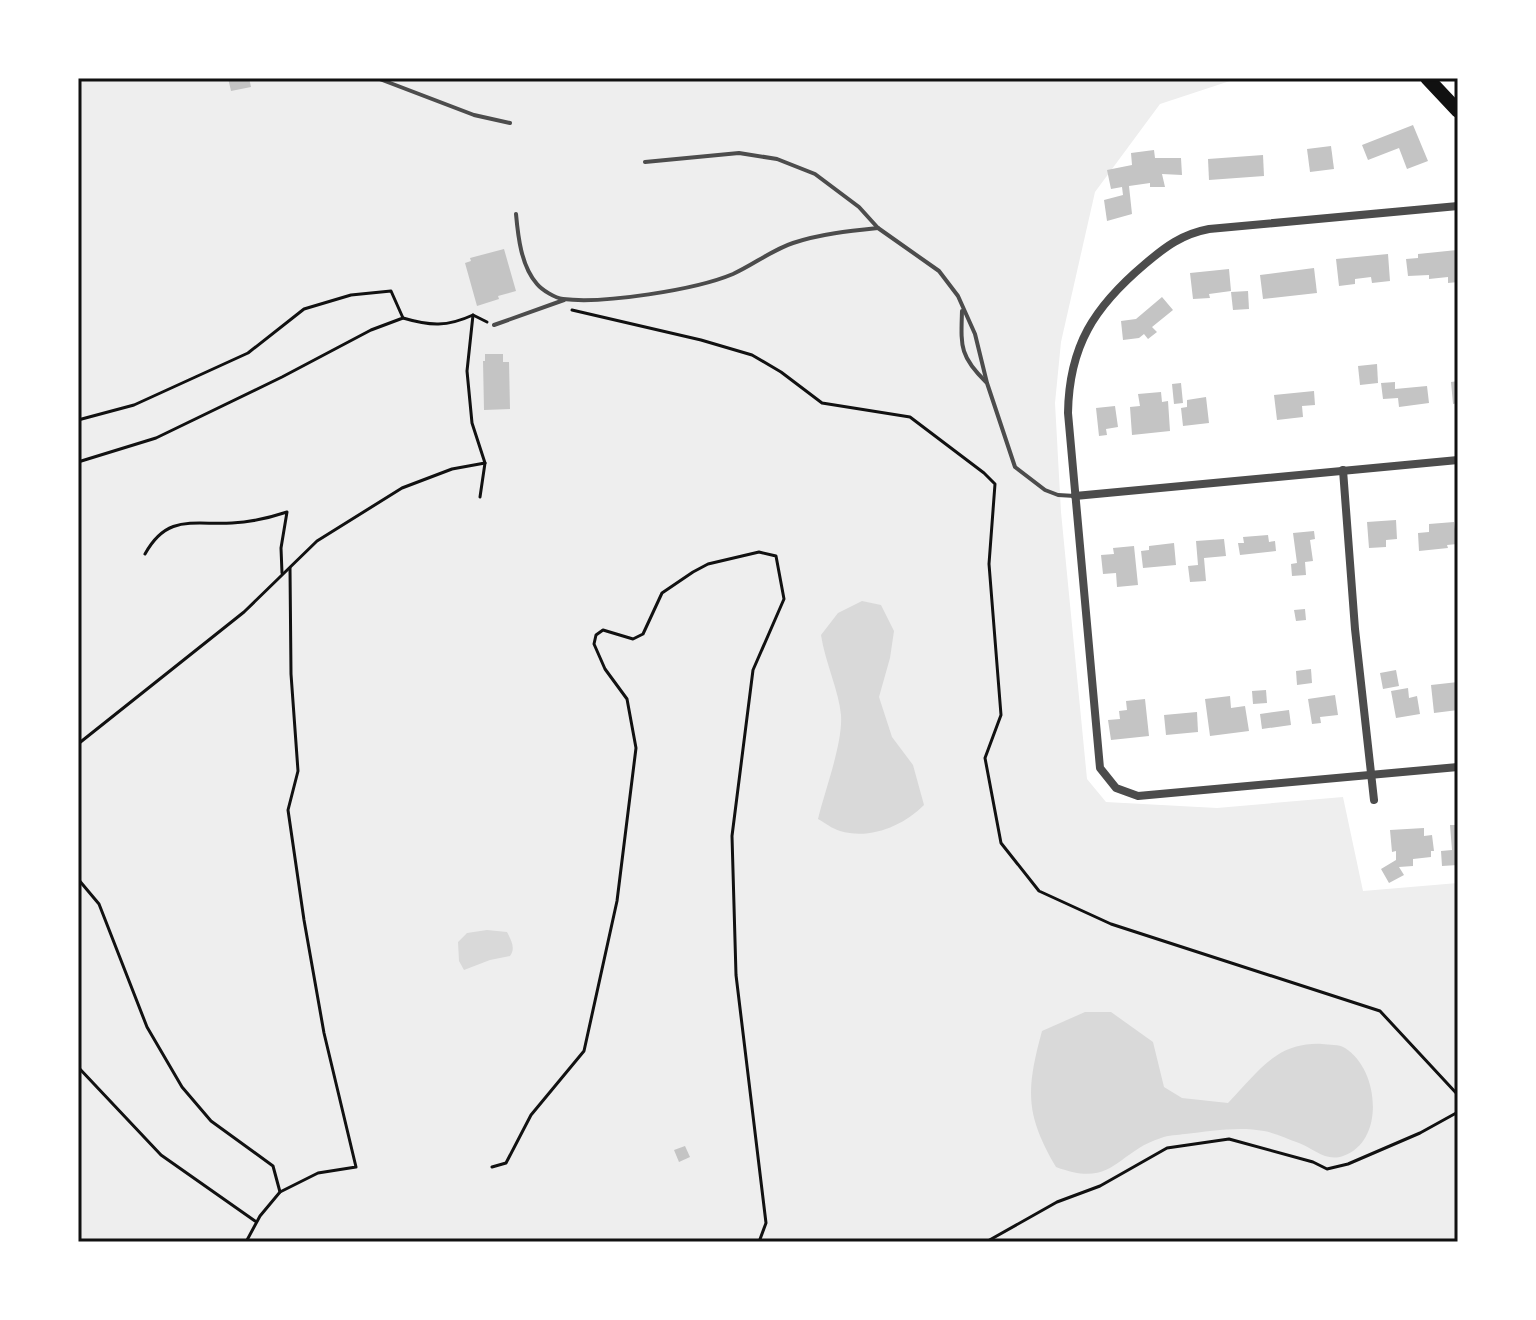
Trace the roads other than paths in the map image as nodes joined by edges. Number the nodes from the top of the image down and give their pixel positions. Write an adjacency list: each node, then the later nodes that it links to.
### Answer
1 (377, 78): 4 (lane)
2 (1433, 80): 3 (main road)
3 (1458, 111)
4 (510, 123)
5 (645, 162): 8 (lane)
6 (1458, 206): 15 (street)
7 (516, 214): 9 (lane)
8 (878, 228): 9 (lane); 10 (lane)
9 (567, 299): 11 (lane)
10 (962, 309): 12 (lane); 12 (lane)
11 (494, 325)
12 (987, 383): 15 (lane)
13 (1458, 460): 14 (street)
14 (1343, 470): 15 (street); 17 (street)
15 (1075, 496): 17 (street)
16 (1458, 767): 17 (street)
17 (1372, 775): 18 (street)
18 (1374, 800)

